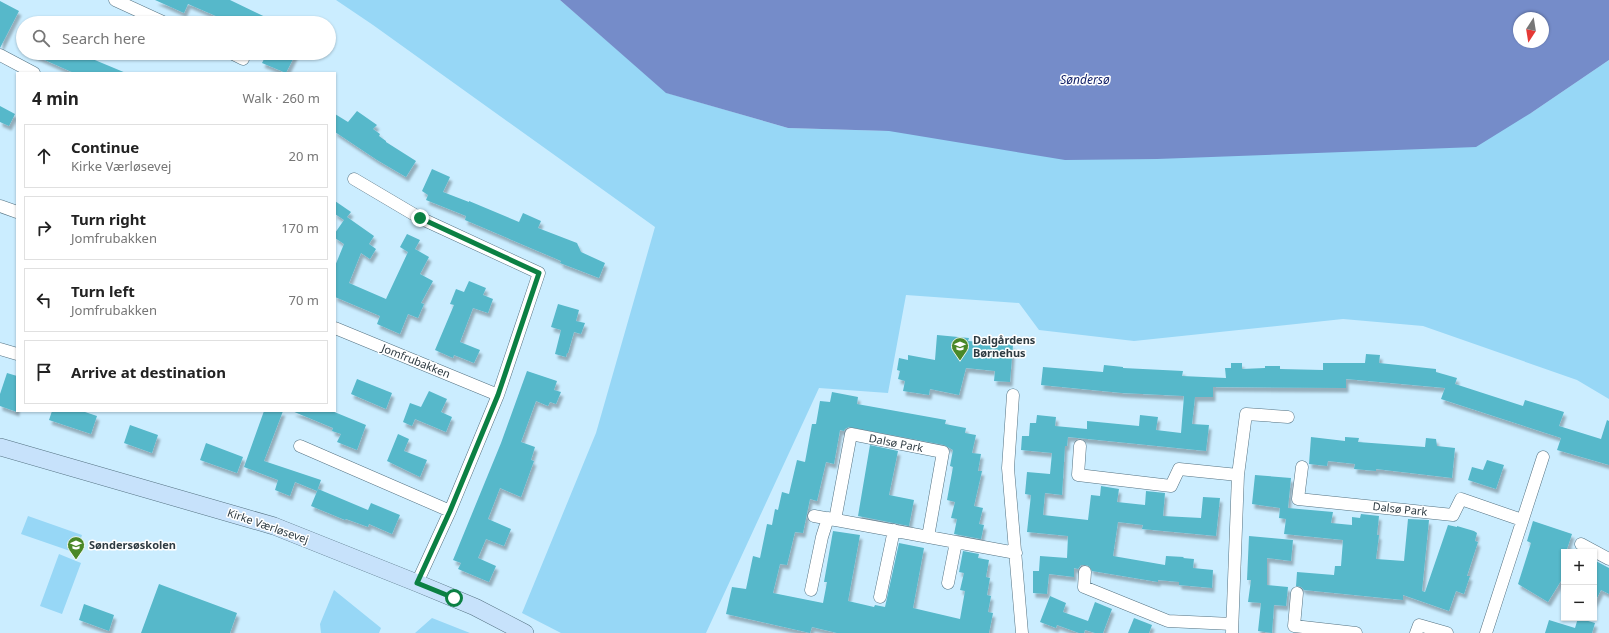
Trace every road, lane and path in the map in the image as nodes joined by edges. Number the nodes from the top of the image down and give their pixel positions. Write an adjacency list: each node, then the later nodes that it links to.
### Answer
1 (115, 0): 2 (street)
2 (150, 16)
3 (0, 55): 4 (street)
4 (32, 72)
5 (354, 180): 11 (street)
6 (0, 206): 7 (street)
7 (16, 212)
8 (336, 328): 11 (street, Jomfrubakken)
9 (0, 349): 10 (street)
10 (16, 354)
11 (498, 395): 20 (street)
12 (1013, 395): 28 (street)
13 (1288, 417): 19 (street)
14 (300, 446): 20 (street)
15 (1080, 446): 19 (street)
16 (0, 447): 31 (street, Kirke Værløsevej)
17 (1542, 457): 23 (street)
18 (1302, 467): 23 (street, Dalsø Park)
19 (1238, 475): 36 (street)
20 (450, 511): 31 (street)
21 (814, 516): 22 (street)
22 (831, 519): 24 (street); 25 (street, Dalsø Park); 33 (street, Dalsø Park)
23 (1522, 520): 42 (street)
24 (894, 530): 25 (street); 35 (street)
25 (928, 537): 26 (street)
26 (956, 542): 28 (street); 32 (street)
27 (1581, 544): 29 (street)
28 (1016, 553): 38 (street)
29 (1609, 559)
30 (1085, 572): 36 (street)
31 (417, 583): 37 (street, Kirke Værløsevej)
32 (948, 583)
33 (811, 590)
34 (1297, 593): 39 (street)
35 (880, 598)
36 (1232, 629)
37 (525, 633)
38 (1022, 633)
39 (1356, 633)
40 (1416, 633): 41 (street)
41 (1447, 633)
42 (1486, 633)

